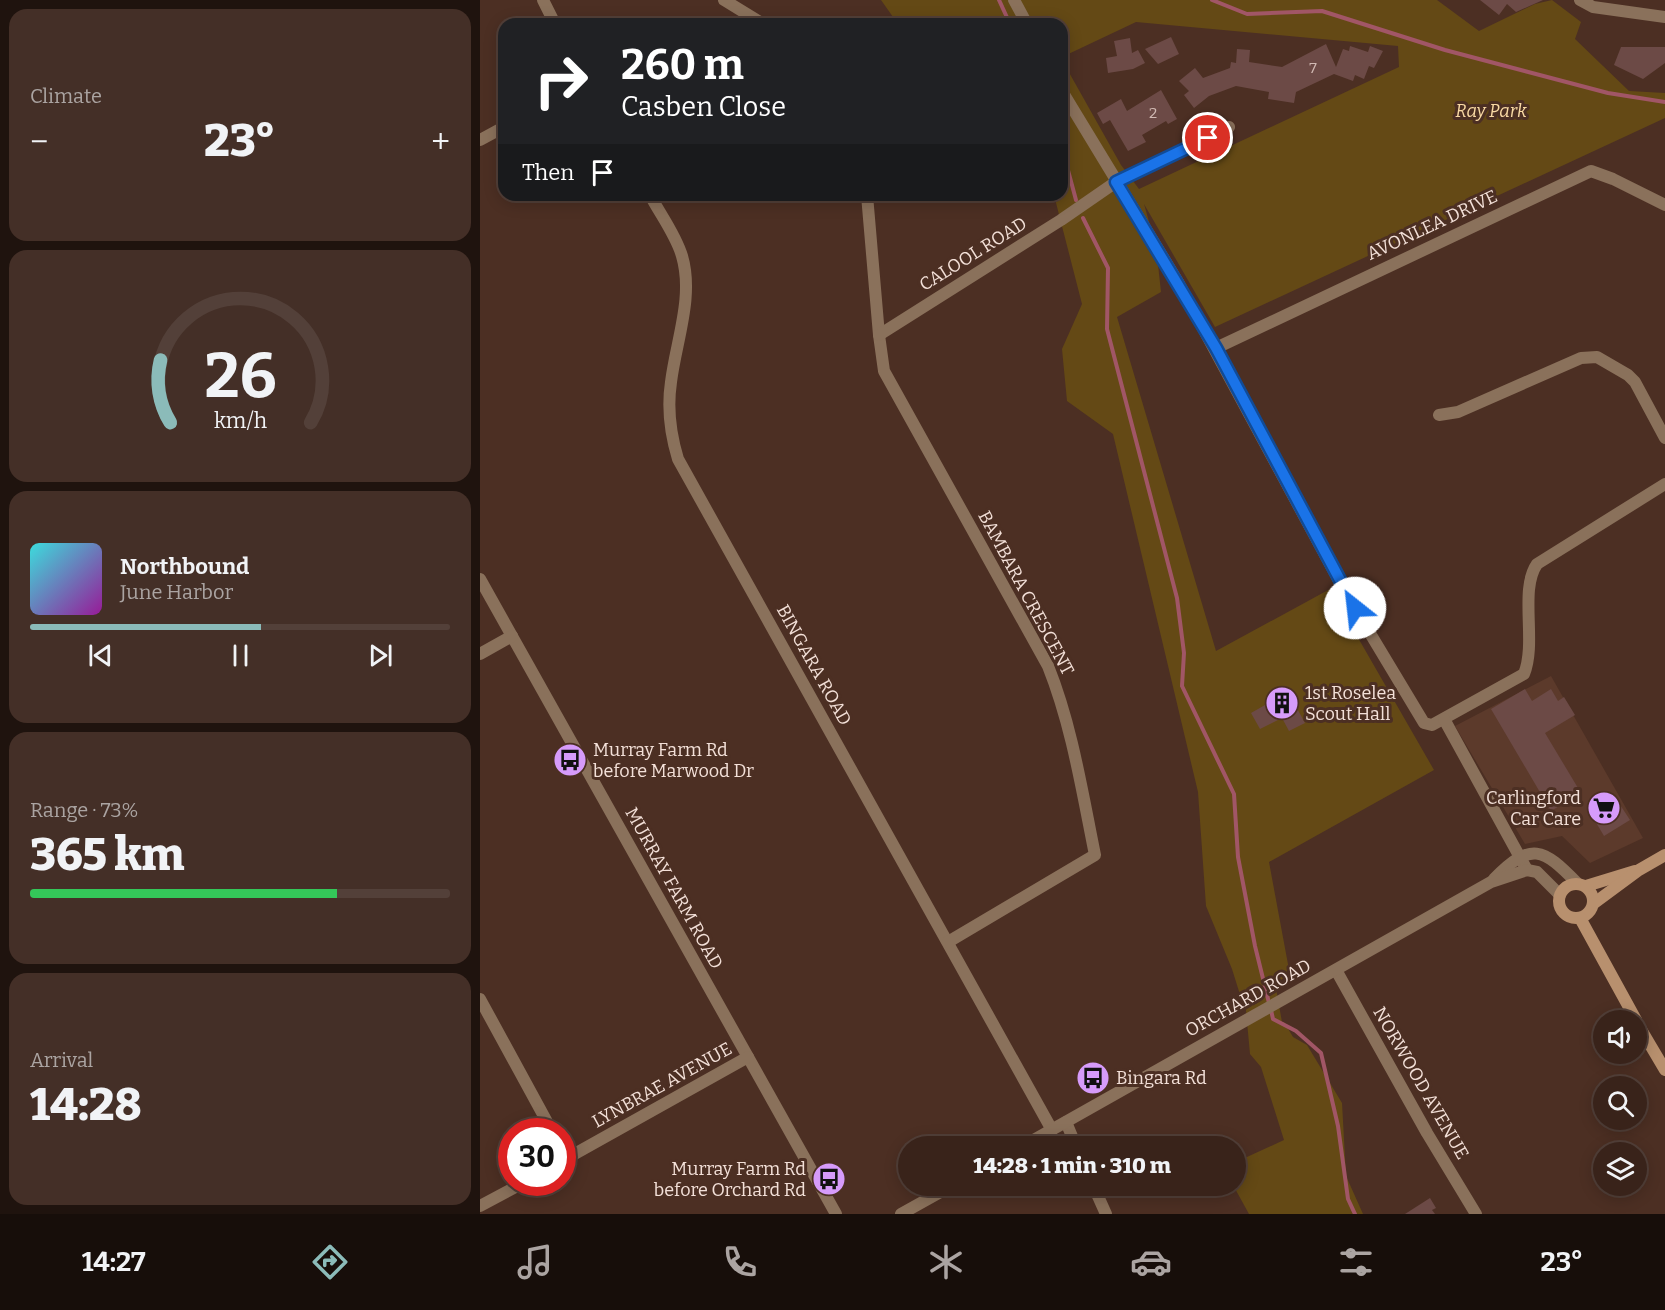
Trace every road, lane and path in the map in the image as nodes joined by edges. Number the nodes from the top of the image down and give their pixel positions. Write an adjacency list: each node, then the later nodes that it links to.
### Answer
1 (543, 0): 6 (street)
2 (724, 0): 7 (street)
3 (1014, 0): 8 (street)
4 (1580, 0): 5 (street)
5 (1665, 17)
6 (552, 18)
7 (753, 18)
8 (1023, 18)
9 (1068, 101): 13 (street)
10 (1229, 127): 13 (street, CALOOL ROAD)
11 (498, 130): 12 (street)
12 (480, 140)
13 (1116, 182): 17 (street, CALOOL ROAD); 18 (street)
14 (653, 201): 35 (street, BINGARA ROAD)
15 (868, 201): 17 (street, BAMBARA CRESCENT)
16 (1665, 205): 18 (street, AVONLEA DRIVE)
17 (879, 334): 35 (street, BAMBARA CRESCENT)
18 (1216, 348): 25 (street)
19 (1438, 415): 20 (street)
20 (1665, 438)
21 (1665, 484): 25 (street)
22 (480, 579): 23 (street, MURRAY FARM ROAD)
23 (512, 636): 24 (street); 40 (street, MURRAY FARM ROAD)
24 (480, 654)
25 (1444, 719): 27 (street)
26 (1665, 855): 29 (street)
27 (1520, 858): 28 (street); 30 (street, ORCHARD ROAD); 31 (street)
28 (1527, 870): 30 (street, ORCHARD ROAD); 32 (street)
29 (1639, 870): 31 (street); 33 (street)
30 (1491, 882): 36 (street, ORCHARD ROAD)
31 (1582, 885): 32 (street); 33 (street)
32 (1560, 895): 34 (street)
33 (1593, 904): 34 (street)
34 (1580, 918): 38 (street)
35 (948, 942): 44 (street, BINGARA ROAD)
36 (1336, 970): 43 (street, ORCHARD ROAD); 55 (street, NORWOOD AVENUE)
37 (480, 999): 42 (street)
38 (1630, 1010)
39 (1647, 1040): 41 (street)
40 (748, 1057): 47 (street, LYNBRAE AVENUE); 52 (street, MURRAY FARM ROAD)
41 (1665, 1070)
42 (545, 1118)
43 (1066, 1122): 44 (street, ORCHARD ROAD); 46 (street)
44 (1052, 1130): 45 (street, ORCHARD ROAD)
45 (1041, 1136)
46 (1072, 1136)
47 (576, 1150)
48 (499, 1196): 51 (street)
49 (934, 1196): 53 (street)
50 (1098, 1196): 54 (street)
51 (480, 1206)
52 (836, 1214)
53 (902, 1214)
54 (1106, 1214)
55 (1476, 1214)

